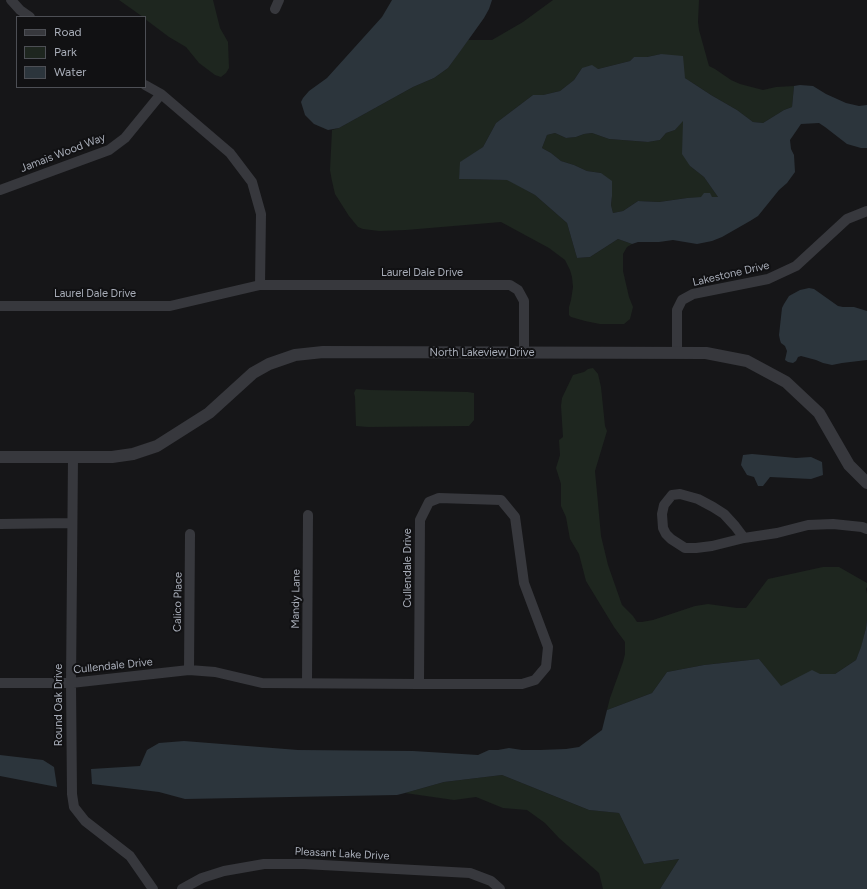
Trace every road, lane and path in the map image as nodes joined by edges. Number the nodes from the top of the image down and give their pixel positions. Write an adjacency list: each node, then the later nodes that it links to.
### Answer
1 (11, 0): 2 (street)
2 (29, 16)
3 (146, 86): 4 (street)
4 (161, 94): 5 (street, Jamais Wood Way); 7 (street)
5 (0, 190)
6 (867, 211): 10 (street, Lakestone Drive)
7 (260, 285): 8 (street, Laurel Dale Drive); 9 (street, Laurel Dale Drive)
8 (0, 306)
9 (524, 353): 10 (street, North Lakeview Drive); 12 (street, North Lakeview Drive)
10 (677, 353): 13 (street, North Lakeview Drive)
11 (0, 457): 12 (street, North Lakeview Drive)
12 (73, 458): 15 (street, Round Oak Drive)
13 (867, 483)
14 (308, 515): 23 (street, Mandy Lane)
15 (72, 523): 16 (street); 22 (street, Round Oak Drive)
16 (0, 524)
17 (865, 525): 19 (street)
18 (190, 534): 20 (street, Calico Place)
19 (744, 538): 19 (street)
20 (189, 670): 22 (street, Cullendale Drive); 23 (street, Cullendale Drive)
21 (0, 683): 22 (street, Cullendale Drive)
22 (71, 683): 25 (street, Round Oak Drive)
23 (307, 683): 24 (street, Cullendale Drive)
24 (419, 684): 24 (street, Cullendale Drive)
25 (153, 889)
26 (182, 889): 27 (street, Pleasant Lake Drive)
27 (500, 889)

